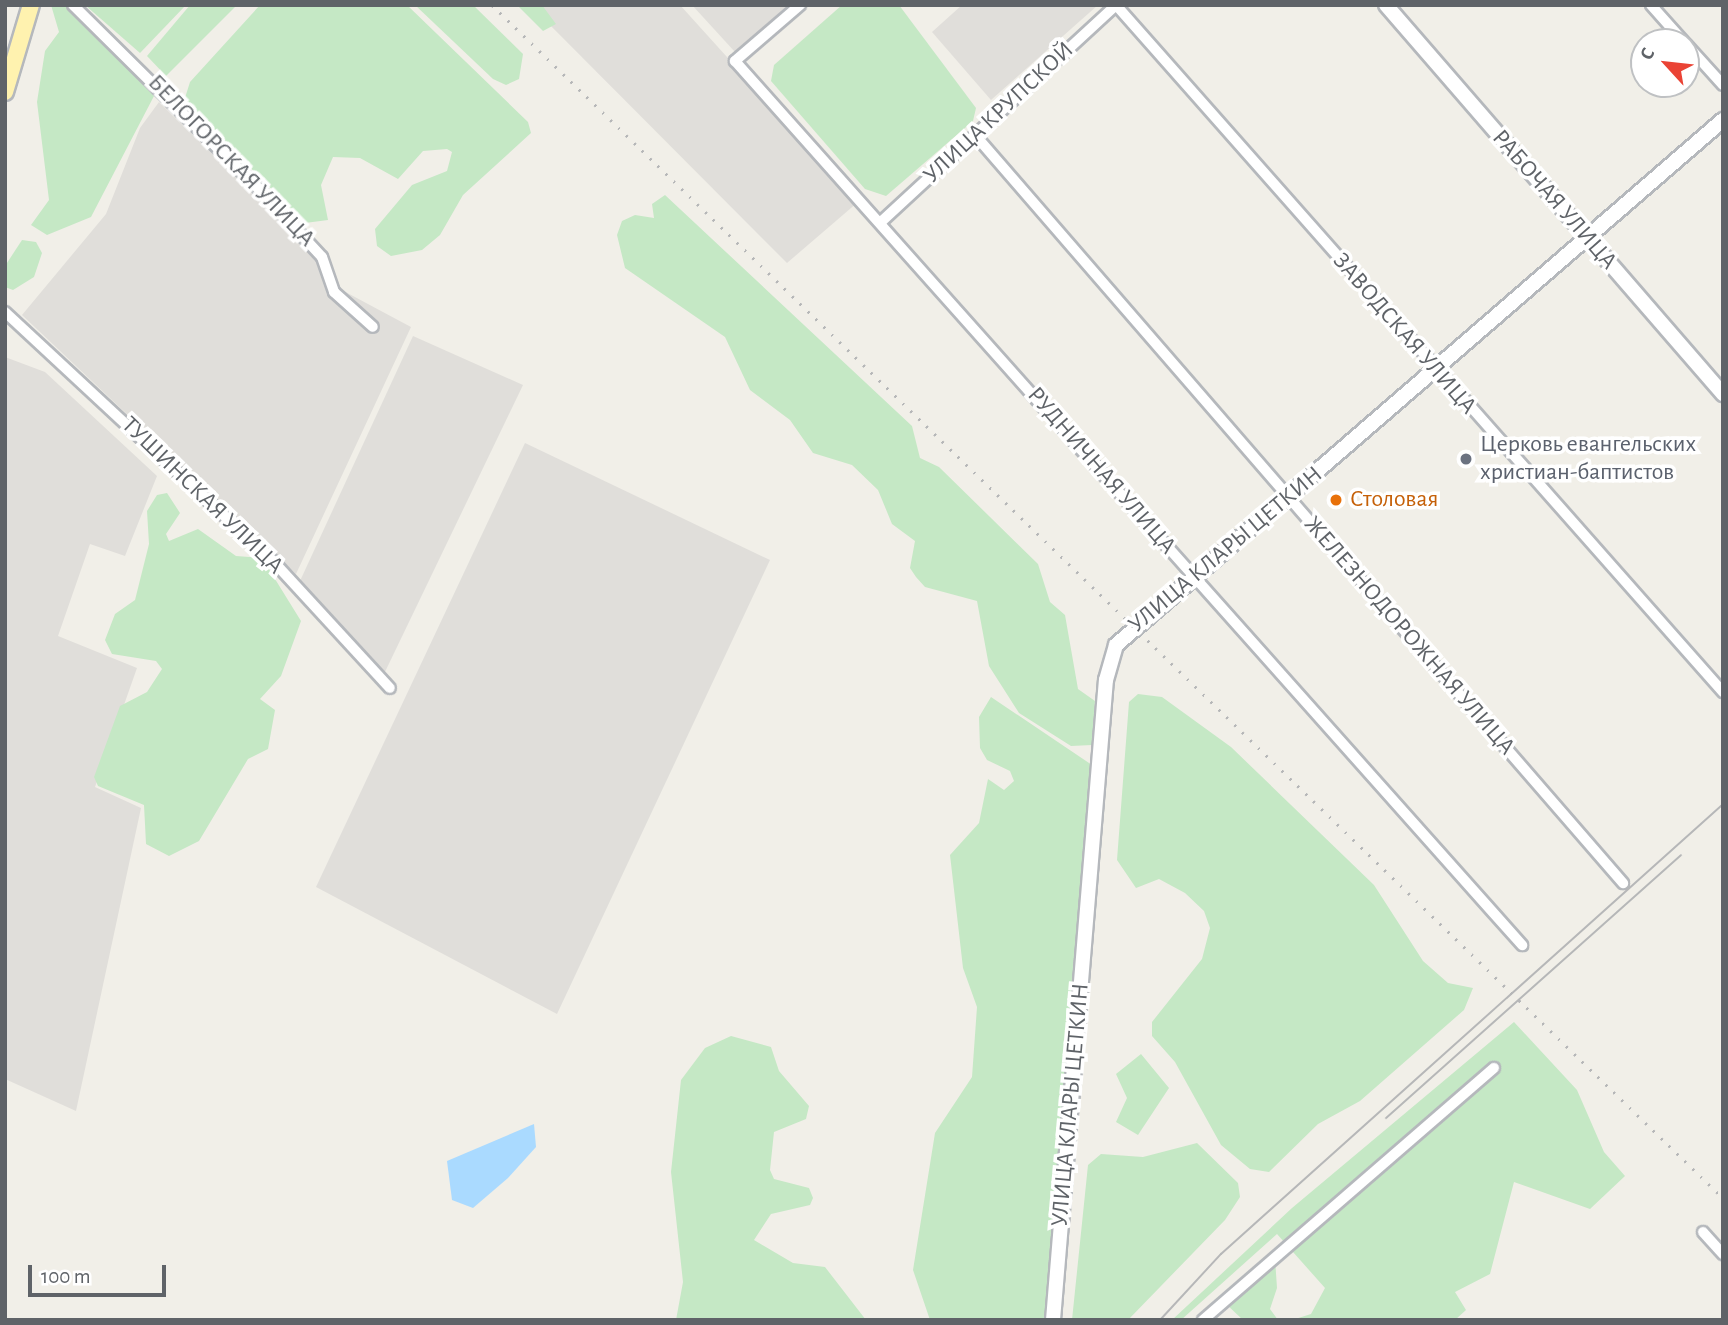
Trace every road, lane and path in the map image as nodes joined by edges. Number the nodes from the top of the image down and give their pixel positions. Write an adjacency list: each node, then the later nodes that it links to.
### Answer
1 (20, 5): 9 (main road)
2 (32, 5): 12 (main road)
3 (73, 5): 18 (street, БЕЛОГОРСКАЯ УЛИЦА)
4 (800, 5): 15 (street, РУДНИЧНАЯ УЛИЦА)
5 (1116, 5): 14 (street, УЛИЦА КРУПСКОЙ); 19 (street, ЗАВОДСКАЯ УЛИЦА)
6 (1386, 5): 16 (street, РАБОЧАЯ УЛИЦА)
7 (1650, 5): 8 (street)
8 (1671, 28)
9 (5, 57)
10 (1700, 60): 11 (street)
11 (1723, 85)
12 (5, 92)
13 (1723, 120): 16 (street, УЛИЦА КЛАРЫ ЦЕТКИН)
14 (975, 135): 15 (street, УЛИЦА КРУПСКОЙ); 21 (street, ЖЕЛЕЗНОДОРОЖНАЯ УЛИЦА)
15 (882, 221): 22 (street, РУДНИЧНАЯ УЛИЦА)
16 (1589, 239): 19 (street, УЛИЦА КЛАРЫ ЦЕТКИН); 20 (street, РАБОЧАЯ УЛИЦА)
17 (5, 312): 23 (street, ТУШИНСКАЯ УЛИЦА)
18 (373, 327)
19 (1438, 373): 21 (street, УЛИЦА КЛАРЫ ЦЕТКИН); 24 (street, ЗАВОДСКАЯ УЛИЦА)
20 (1723, 394)
21 (1288, 498): 22 (street, УЛИЦА КЛАРЫ ЦЕТКИН); 25 (street, ЖЕЛЕЗНОДОРОЖНАЯ УЛИЦА)
22 (1193, 577): 26 (street, РУДНИЧНАЯ УЛИЦА); 30 (street, УЛИЦА КЛАРЫ ЦЕТКИН)
23 (390, 688)
24 (1723, 692)
25 (1623, 883)
26 (1522, 945)
27 (1494, 1068): 31 (street)
28 (1703, 1232): 29 (street)
29 (1723, 1254)
30 (1053, 1320)
31 (1203, 1320)

